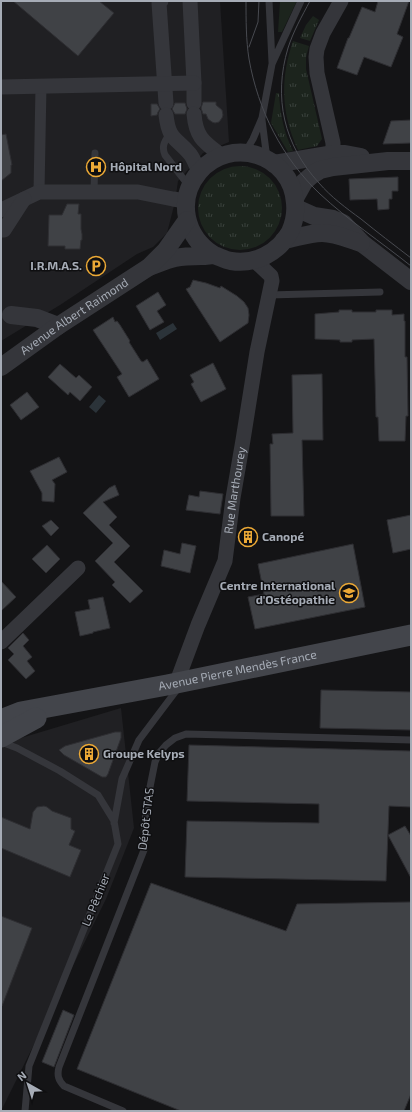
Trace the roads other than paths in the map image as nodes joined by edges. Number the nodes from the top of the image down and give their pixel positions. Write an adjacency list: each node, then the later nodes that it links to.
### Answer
1 (190, 1): 8 (street)
2 (269, 1): 6 (lane)
3 (301, 1): 6 (lane)
4 (341, 1): 16 (street)
5 (159, 2): 7 (street)
6 (272, 64): 11 (lane)
7 (164, 83): 8 (street); 9 (street); 12 (street)
8 (194, 83): 15 (street)
9 (41, 86): 10 (street); 20 (street)
10 (1, 87)
11 (262, 118): 13 (lane); 17 (lane)
12 (170, 133): 19 (street); 22 (lane)
13 (245, 152): 15 (street); 17 (street)
14 (95, 153): 21 (lane)
15 (222, 156): 19 (street)
16 (333, 160): 17 (street); 18 (street); 24 (street)
17 (271, 161): 24 (street)
18 (411, 161)
19 (199, 171): 22 (street)
20 (39, 192): 21 (street); 23 (street)
21 (94, 192): 22 (street)
22 (188, 194): 26 (street)
23 (24, 198): 25 (street); 27 (street)
24 (295, 203): 28 (street); 29 (street)
25 (1, 210)
26 (187, 220): 30 (street); 32 (street, Avenue Albert Raimond)
27 (1, 230)
28 (284, 240): 29 (street); 31 (street)
29 (364, 244): 33 (street)
30 (214, 255): 31 (street); 32 (street, Avenue Albert Raimond)
31 (262, 257): 34 (street, Rue Marthourey)
32 (149, 267): 37 (street, Avenue Albert Raimond)
33 (411, 281)
34 (269, 292): 35 (lane); 42 (street, Rue Marthourey)
35 (380, 292)
36 (6, 315): 37 (street)
37 (58, 326): 38 (street, Avenue Albert Raimond)
38 (1, 368)
39 (78, 568): 41 (street)
40 (411, 635): 42 (main road, Avenue Pierre Mendès France)
41 (1, 642)
42 (179, 683): 43 (main road, Avenue Pierre Mendès France); 48 (lane)
43 (63, 704): 44 (main road, Avenue Pierre Mendès France); 45 (main road, Avenue Pierre Mendès France)
44 (1, 720)
45 (1, 737)
46 (411, 740): 50 (lane, Dépôt STAS)
47 (1, 742): 48 (lane, Le Pêchier)
48 (114, 824): 49 (lane, Le Pêchier)
49 (25, 1111)
50 (124, 1111)

